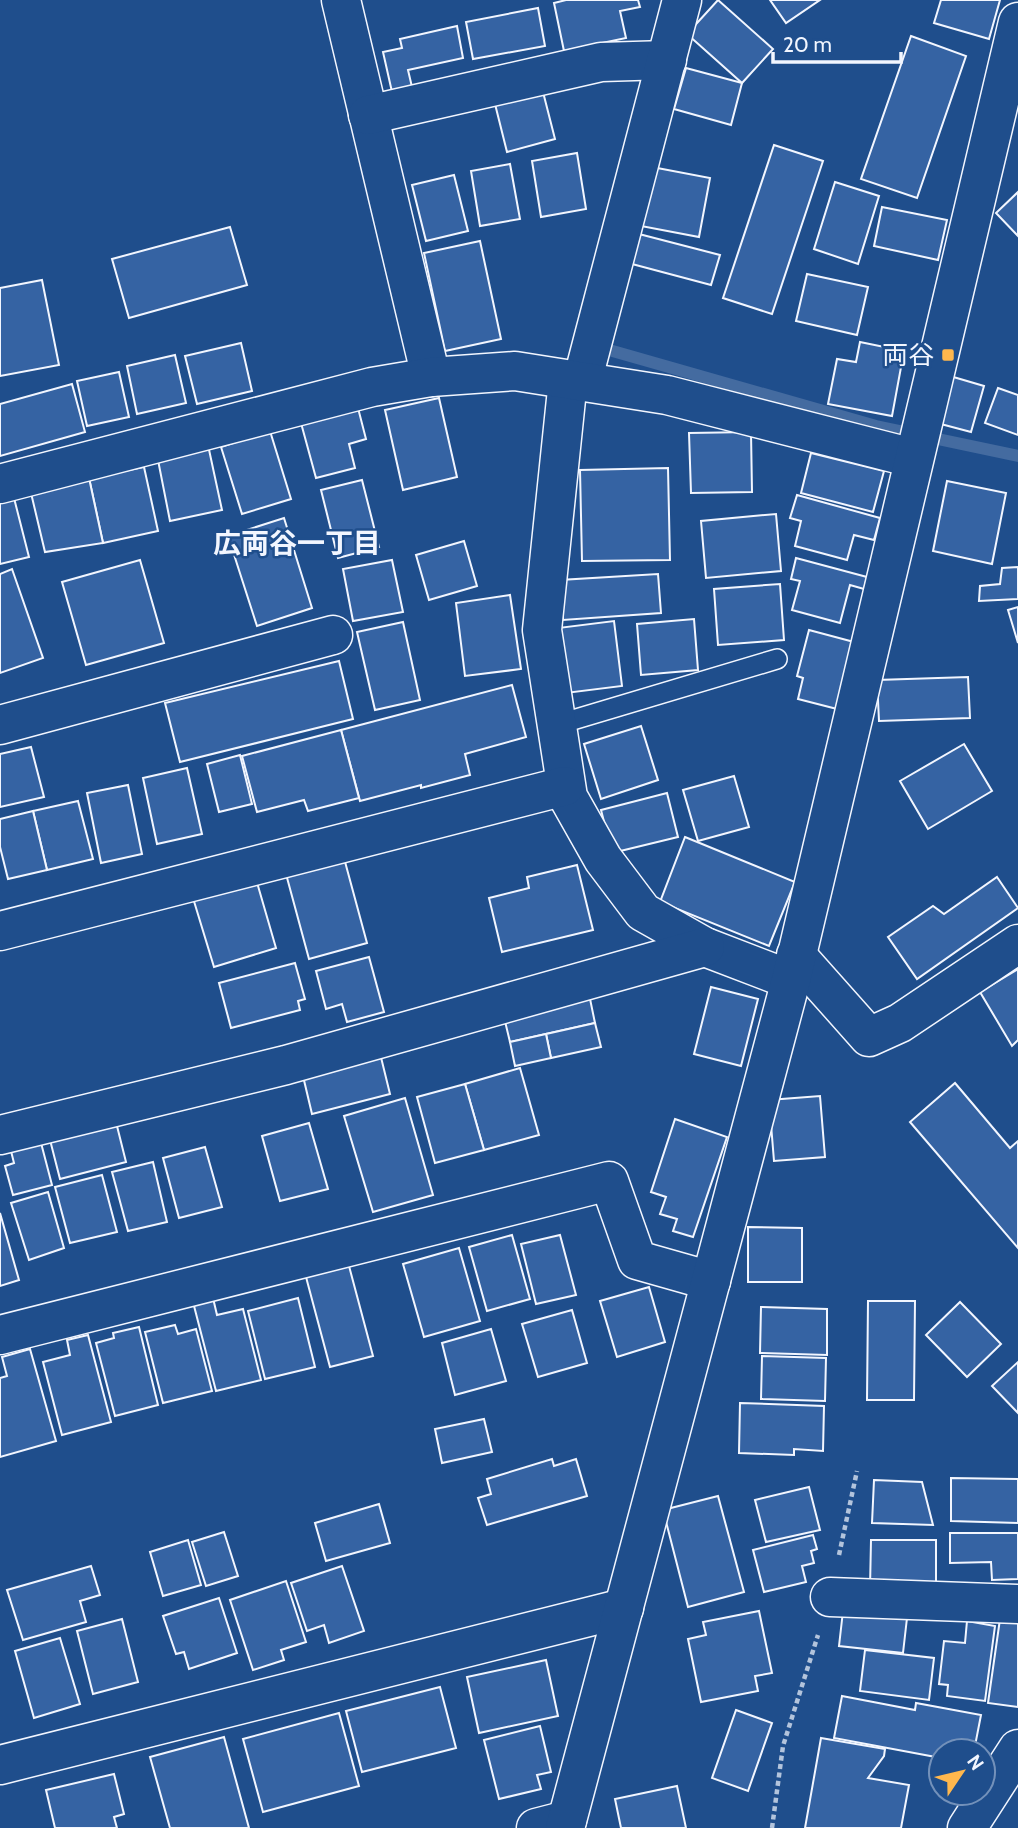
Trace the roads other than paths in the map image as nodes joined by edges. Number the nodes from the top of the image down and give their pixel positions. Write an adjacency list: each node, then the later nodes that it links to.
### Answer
1 (341, 0): 5 (street)
2 (682, 0): 4 (street)
3 (1018, 22): 8 (street)
4 (667, 60): 5 (street); 7 (street)
5 (368, 115): 6 (street)
6 (431, 377): 7 (street); 9 (street)
7 (575, 381): 8 (street); 13 (street)
8 (913, 458): 18 (street)
9 (0, 484)
10 (333, 635): 12 (street)
11 (777, 659): 13 (lane)
12 (0, 724)
13 (556, 725): 14 (street)
14 (565, 786): 15 (street); 17 (street)
15 (0, 931)
16 (1018, 944): 18 (street)
17 (705, 947): 18 (street); 19 (street)
18 (793, 967): 20 (street)
19 (0, 1135)
20 (711, 1281): 21 (street); 24 (street)
21 (0, 1335)
22 (830, 1597): 23 (street)
23 (1018, 1604)
24 (624, 1608): 26 (street); 27 (street)
25 (1018, 1749): 28 (street)
26 (0, 1765)
27 (556, 1825)
28 (967, 1828)

